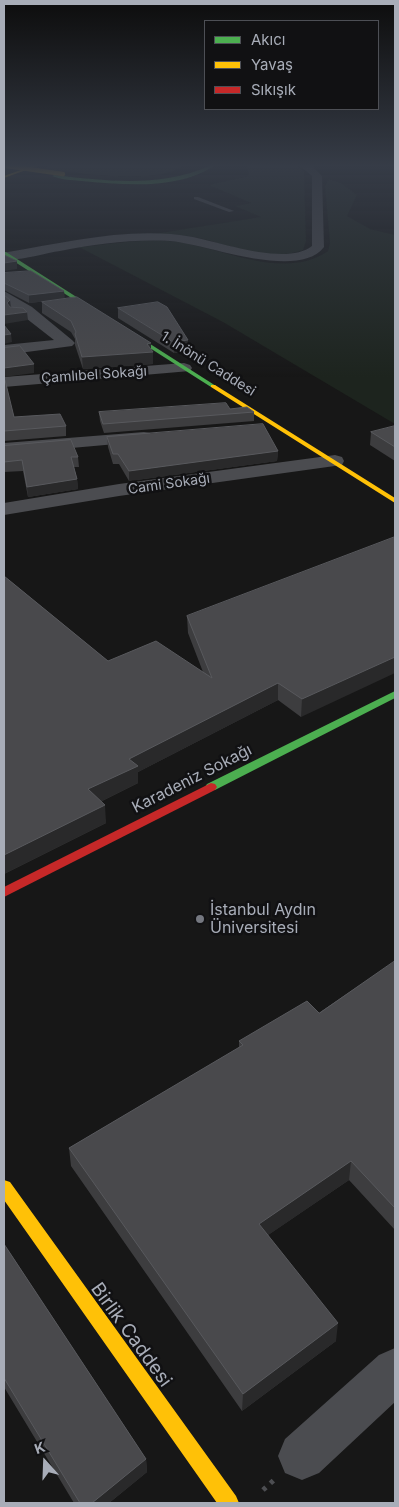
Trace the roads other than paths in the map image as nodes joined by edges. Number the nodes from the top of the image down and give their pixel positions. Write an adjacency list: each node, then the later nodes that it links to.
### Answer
1 (318, 236): 2 (street)
2 (6, 255): 3 (main road, 1. İnönü Caddesi)
3 (34, 273): 4 (street); 6 (main road, 1. İnönü Caddesi)
4 (14, 275)
5 (4, 295): 9 (street)
6 (80, 302): 7 (street); 12 (main road, 1. İnönü Caddesi)
7 (62, 305)
8 (44, 307): 9 (street)
9 (27, 310): 10 (street); 11 (street)
10 (4, 313)
11 (4, 350)
12 (184, 368): 13 (street, Çamlıbel Sokağı); 14 (main road, 1. İnönü Caddesi)
13 (4, 382)
14 (280, 426): 15 (street); 18 (main road, 1. İnönü Caddesi)
15 (250, 429)
16 (161, 436): 17 (street)
17 (4, 449)
18 (334, 461): 19 (main road, 1. İnönü Caddesi); 20 (street, Cami Sokağı)
19 (395, 501)
20 (4, 509)
21 (395, 694): 22 (main road, Karadeniz Sokağı)
22 (4, 892)
23 (4, 1187): 26 (main road, Birlik Caddesi)
24 (395, 1371): 25 (street)
25 (302, 1456)
26 (229, 1503)

